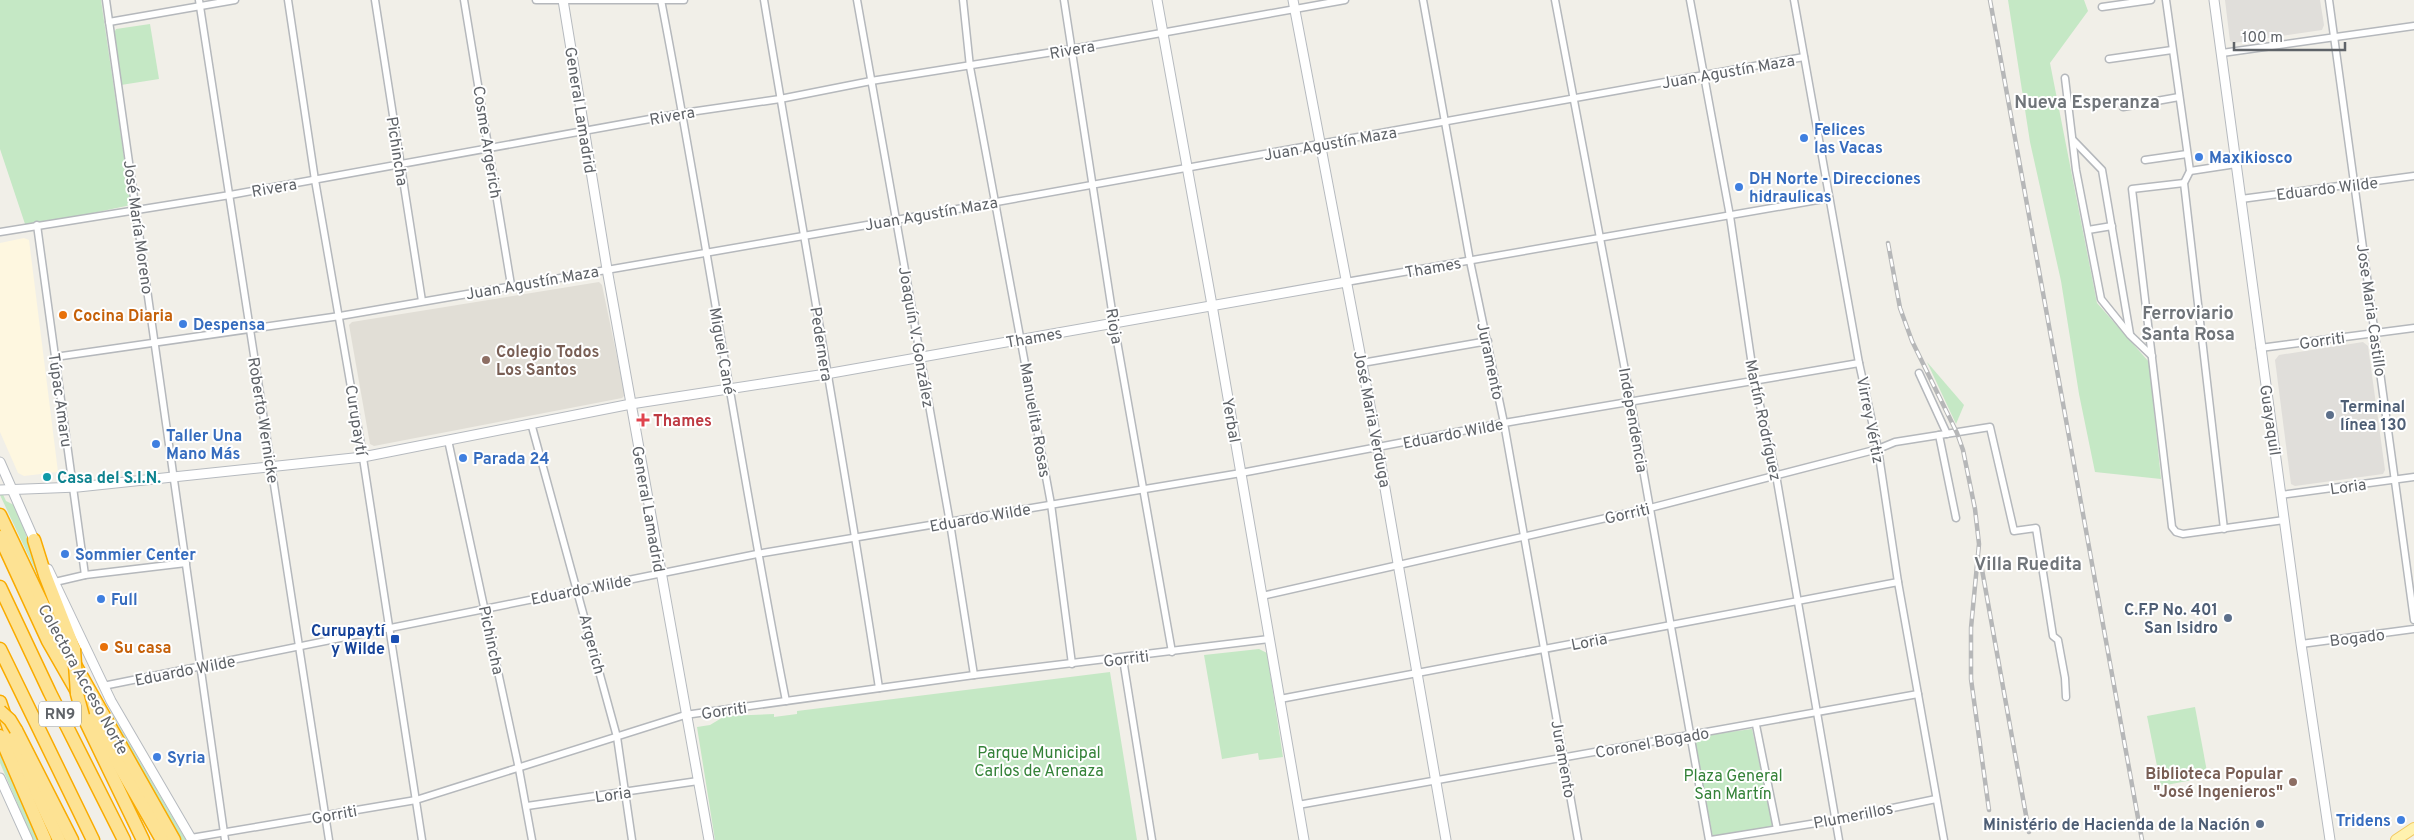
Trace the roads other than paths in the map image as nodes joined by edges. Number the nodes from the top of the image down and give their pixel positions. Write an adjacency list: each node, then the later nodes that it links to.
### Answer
1 (106, 0): 28 (street, José María Moreno)
2 (235, 0): 25 (street)
3 (288, 0): 58 (street, Curupaytí)
4 (375, 0): 54 (street, Pichincha)
5 (464, 0): 50 (street, Cosme Argerich)
6 (536, 0): 7 (street)
7 (563, 0): 8 (street); 47 (street, General Lamadrid)
8 (661, 0): 9 (street); 45 (street, Miguel Cané)
9 (684, 0)
10 (764, 0): 43 (street, Pedernera)
11 (856, 0): 40 (street, Joaquín V. González)
12 (963, 0): 37 (street, Manuelita Rosas)
13 (1064, 0): 32 (street, Rioja)
14 (1157, 0): 30 (street, Yerbal)
15 (1345, 0): 26 (street, Rivera)
16 (1423, 0): 46 (street, Juramento)
17 (1555, 0): 42 (street, Independencia)
18 (1690, 0): 38 (street, Martín Rodríguez)
19 (1794, 0): 35 (street, Virrey Vértiz)
20 (2151, 0): 24 (street)
21 (2166, 0): 33 (street)
22 (2214, 0): 34 (street, Guayaquil)
23 (2329, 0): 31 (street, Jose Maria Castillo)
24 (2128, 2): 27 (street)
25 (200, 3): 28 (street); 62 (street, Roberto Wernicke)
26 (1294, 5): 30 (street, Rivera); 49 (street, José Maria Verduga)
27 (2102, 7)
28 (109, 22): 66 (street, José María Moreno)
29 (2414, 26): 31 (street)
30 (1164, 33): 32 (street, Rivera); 55 (street, Yerbal)
31 (2334, 38): 34 (street); 61 (street, Jose Maria Castillo)
32 (1072, 50): 37 (street, Rivera); 60 (street, Rioja)
33 (2172, 50): 36 (street); 41 (street)
34 (2222, 53): 53 (street, Guayaquil)
35 (1804, 57): 38 (street, Juan Agustín Maza); 63 (street, Virrey Vértiz)
36 (2109, 59)
37 (970, 67): 40 (street, Rivera); 65 (street, Manuelita Rosas)
38 (1704, 75): 42 (street, Juan Agustín Maza); 67 (street, Martín Rodríguez)
39 (2065, 78): 48 (street)
40 (871, 81): 43 (street, Rivera); 68 (street, Joaquín V. González)
41 (2179, 97): 44 (street); 51 (street)
42 (1574, 98): 46 (street, Juan Agustín Maza); 74 (street, Independencia)
43 (780, 99): 45 (street, Rivera); 73 (street, Pedernera)
44 (2123, 107)
45 (683, 113): 47 (street, Rivera); 75 (street, Miguel Cané)
46 (1445, 122): 49 (street, Juan Agustín Maza); 76 (street, Juramento)
47 (585, 132): 50 (street, Rivera); 77 (street, General Lamadrid)
48 (2074, 141): 70 (street); 71 (street)
49 (1320, 144): 55 (street, Juan Agustín Maza); 78 (street, José Maria Verduga)
50 (489, 150): 54 (street, Rivera); 79 (street, Cosme Argerich)
51 (2187, 154): 52 (street); 56 (street)
52 (2145, 160)
53 (2236, 164): 56 (street); 64 (street, Guayaquil)
54 (400, 165): 58 (street, Rivera); 80 (street, Pichincha)
55 (1187, 168): 60 (street, Juan Agustín Maza); 81 (street, Yerbal)
56 (2190, 171): 59 (street)
57 (2414, 176): 61 (street, Eduardo Wilde)
58 (315, 180): 62 (street, Rivera); 82 (street, Curupaytí)
59 (2184, 183): 92 (street); 129 (street)
60 (1093, 184): 65 (street, Juan Agustín Maza); 83 (street, Rioja)
61 (2355, 184): 64 (street, Eduardo Wilde); 86 (street, Jose Maria Castillo)
62 (230, 195): 66 (street, Rivera); 85 (street, Roberto Wernicke)
63 (1829, 198): 67 (street, Thames); 95 (street, Virrey Vértiz)
64 (2241, 199): 91 (street, Guayaquil)
65 (995, 201): 68 (street, Juan Agustín Maza); 88 (street, Manuelita Rosas)
66 (138, 211): 69 (street, Rivera); 90 (street, José María Moreno)
67 (1730, 216): 74 (street, Thames); 99 (street, Martín Rodríguez)
68 (896, 220): 73 (street, Juan Agustín Maza); 94 (street, Joaquín V. González)
69 (37, 225): 72 (street, Rivera); 93 (street, Túpac Amaru)
70 (2112, 226): 71 (street); 87 (street)
71 (2088, 230): 87 (street)
72 (0, 232)
73 (804, 235): 75 (street, Juan Agustín Maza); 98 (street, Pedernera)
74 (1600, 238): 76 (street, Thames); 101 (street, Independencia)
75 (706, 253): 77 (street, Juan Agustín Maza); 100 (street, Miguel Cané)
76 (1470, 261): 78 (street, Thames); 89 (street, Juramento)
77 (607, 269): 79 (street, Juan Agustín Maza); 102 (street, General Lamadrid)
78 (1346, 282): 81 (street, Thames); 96 (street, José Maria Verduga)
79 (511, 285): 80 (street, Juan Agustín Maza)
80 (422, 301): 82 (street, Juan Agustín Maza)
81 (1212, 305): 83 (street, Thames); 113 (street, Yerbal)
82 (340, 316): 85 (street, Juan Agustín Maza); 110 (street, Curupaytí)
83 (1114, 324): 88 (street, Thames); 120 (street, Rioja)
84 (2414, 328): 86 (street, Gorriti)
85 (250, 329): 90 (street, Juan Agustín Maza); 112 (street, Roberto Wernicke)
86 (2376, 333): 91 (street, Gorriti); 117 (street, Jose Maria Castillo)
87 (2130, 335): 92 (street)
88 (1021, 340): 94 (street, Thames); 123 (street, Manuelita Rosas)
89 (1488, 341): 96 (street); 104 (street, Juramento)
90 (156, 344): 93 (street, Juan Agustín Maza); 116 (street, José María Moreno)
91 (2260, 348): 122 (street, Guayaquil)
92 (2152, 356): 129 (street)
93 (55, 357): 118 (street, Túpac Amaru)
94 (921, 357): 98 (street, Thames); 128 (street, Joaquín V. González)
95 (1859, 362): 99 (street, Eduardo Wilde); 109 (street, Virrey Vértiz)
96 (1362, 363): 108 (street, José Maria Verduga)
97 (1919, 373): 105 (street)
98 (826, 374): 100 (street, Thames); 132 (street, Pedernera)
99 (1754, 379): 101 (street, Eduardo Wilde); 114 (street, Martín Rodríguez)
100 (730, 390): 102 (street, Thames); 134 (street, Miguel Cané)
101 (1631, 402): 104 (street, Eduardo Wilde); 124 (street, Independencia)
102 (631, 404): 103 (street, Thames); 137 (street, General Lamadrid)
103 (531, 423): 107 (street, Thames); 142 (street, Argerich)
104 (1504, 423): 108 (street, Eduardo Wilde); 131 (street, Juramento)
105 (1947, 434): 106 (street, Gorriti); 164 (street, Gorriti)
106 (1939, 435): 109 (street, Gorriti); 126 (street)
107 (448, 440): 110 (street, Thames); 145 (street, Pichincha)
108 (1378, 448): 113 (street, Eduardo Wilde); 136 (street, José Maria Verduga)
109 (1878, 449): 114 (street, Gorriti); 140 (street, Virrey Vértiz)
110 (363, 457): 112 (street, Thames); 148 (street, Curupaytí)
111 (0, 462): 119 (street)
112 (271, 467): 116 (street, Thames); 152 (street, Roberto Wernicke)
113 (1241, 473): 120 (street, Eduardo Wilde); 143 (street, Yerbal)
114 (1776, 475): 124 (street, Gorriti); 144 (street, Martín Rodríguez)
115 (2414, 477): 117 (street, Loria)
116 (174, 478): 118 (street, Thames); 135 (street, José María Moreno)
117 (2395, 480): 122 (street, Loria); 146 (street, Jose Maria Castillo)
118 (73, 487): 119 (street, Thames); 138 (street, Túpac Amaru)
119 (13, 489): 121 (street, Thames); 133 (street)
120 (1144, 489): 123 (street, Eduardo Wilde); 155 (street, Rioja)
121 (0, 490)
122 (2281, 495): 127 (street, Guayaquil)
123 (1051, 504): 128 (street, Eduardo Wilde); 157 (street, Manuelita Rosas)
124 (1650, 508): 131 (street, Gorriti); 147 (street, Independencia)
125 (0, 515): 199 (highway, Colectora Acceso Norte)
126 (1956, 518)
127 (2284, 520): 129 (street); 151 (street, Guayaquil)
128 (950, 523): 132 (street, Eduardo Wilde); 160 (street, Joaquín V. González)
129 (2224, 528)
130 (0, 537): 198 (highway)
131 (1525, 537): 136 (street, Gorriti); 154 (street, Juramento)
132 (856, 539): 134 (street, Eduardo Wilde); 162 (street, Pedernera)
133 (34, 540): 139 (street); 197 (highway, bridge)
134 (757, 554): 137 (street, Eduardo Wilde); 166 (street, Miguel Cané)
135 (186, 562): 138 (street); 158 (street, José María Moreno)
136 (1399, 565): 143 (street, Gorriti); 159 (street, José Maria Verduga)
137 (660, 574): 142 (street, Eduardo Wilde); 170 (street, General Lamadrid)
138 (85, 575): 139 (street)
139 (55, 582): 161 (street)
140 (1898, 582): 144 (street, Loria); 163 (street, Virrey Vértiz)
141 (0, 586): 196 (highway, RN9)
142 (578, 589): 145 (street, Eduardo Wilde); 174 (street, Argerich)
143 (1262, 596): 150 (street, Yerbal)
144 (1799, 601): 147 (street, Loria); 169 (street, Martín Rodríguez)
145 (486, 609): 148 (street, Eduardo Wilde); 176 (street, Pichincha)
146 (2414, 620)
147 (1671, 625): 154 (street, Loria); 172 (street, Independencia)
148 (389, 629): 152 (street, Eduardo Wilde); 182 (street, Curupaytí)
149 (2414, 629): 151 (street, Bogado)
150 (1270, 639): 155 (street, Gorriti); 165 (street, Yerbal)
151 (2301, 644): 212 (street, Guayaquil)
152 (300, 648): 158 (street, Eduardo Wilde); 185 (street, Roberto Wernicke)
153 (0, 649): 195 (highway, RN9)
154 (1544, 650): 159 (street, Loria); 175 (street, Juramento)
155 (1172, 652): 156 (street, Gorriti)
156 (1123, 659): 157 (street, Gorriti); 205 (street)
157 (1072, 664): 160 (street, Gorriti)
158 (200, 667): 161 (street, Eduardo Wilde); 189 (street, José María Moreno)
159 (1417, 673): 165 (street, Loria); 178 (street, José Maria Verduga)
160 (974, 675): 162 (street, Gorriti)
161 (103, 686): 190 (street)
162 (879, 688): 166 (street, Gorriti)
163 (1918, 694): 169 (street, Coronel Bogado); 181 (street, Virrey Vértiz)
164 (2066, 697)
165 (1280, 699): 183 (street, Yerbal)
166 (786, 701): 170 (street, Gorriti)
167 (0, 702): 193 (highway)
168 (0, 711): 194 (highway, bridge)
169 (1818, 712): 171 (street, Coronel Bogado); 186 (street, Martín Rodríguez)
170 (686, 715): 174 (street, Gorriti); 179 (street, General Lamadrid)
171 (1756, 724): 172 (street, Coronel Bogado); 188 (street)
172 (1689, 734): 175 (street, Coronel Bogado); 209 (street, Independencia)
173 (0, 736): 192 (highway)
174 (617, 737): 176 (street, Gorriti); 180 (street, Argerich)
175 (1563, 758): 178 (street, Coronel Bogado); 208 (street, Juramento)
176 (519, 769): 182 (street, Gorriti); 184 (street, Pichincha)
177 (0, 778): 191 (street)
178 (1435, 780): 183 (street, Coronel Bogado); 207 (street, José Maria Verduga)
179 (698, 781): 180 (street, Loria); 204 (street, General Lamadrid)
180 (625, 792): 184 (street, Loria); 203 (street, Argerich)
181 (1936, 799): 186 (street, Plumerillos); 211 (street, Virrey Vértiz)
182 (416, 800): 185 (street, Gorriti); 201 (street, Curupaytí)
183 (1298, 805): 206 (street, Yerbal)
184 (527, 806): 202 (street, Pichincha)
185 (325, 815): 189 (street, Gorriti); 200 (street, Roberto Wernicke)
186 (1835, 820): 188 (street, Plumerillos); 210 (street, Martín Rodríguez)
187 (2414, 828): 213 (main road)
188 (1777, 829): 209 (street, Plumerillos)
189 (224, 837): 190 (street, Gorriti)
190 (191, 839)
191 (28, 840)
192 (45, 840)
193 (59, 840)
194 (72, 840)
195 (93, 840)
196 (124, 840)
197 (143, 840)
198 (162, 840)
199 (174, 840)
200 (329, 840)
201 (422, 840)
202 (532, 840)
203 (632, 840)
204 (709, 840)
205 (1152, 840)
206 (1304, 840)
207 (1446, 840)
208 (1578, 840)
209 (1710, 840)
210 (1839, 840)
211 (1944, 840)
212 (2328, 840)
213 (2396, 840)

